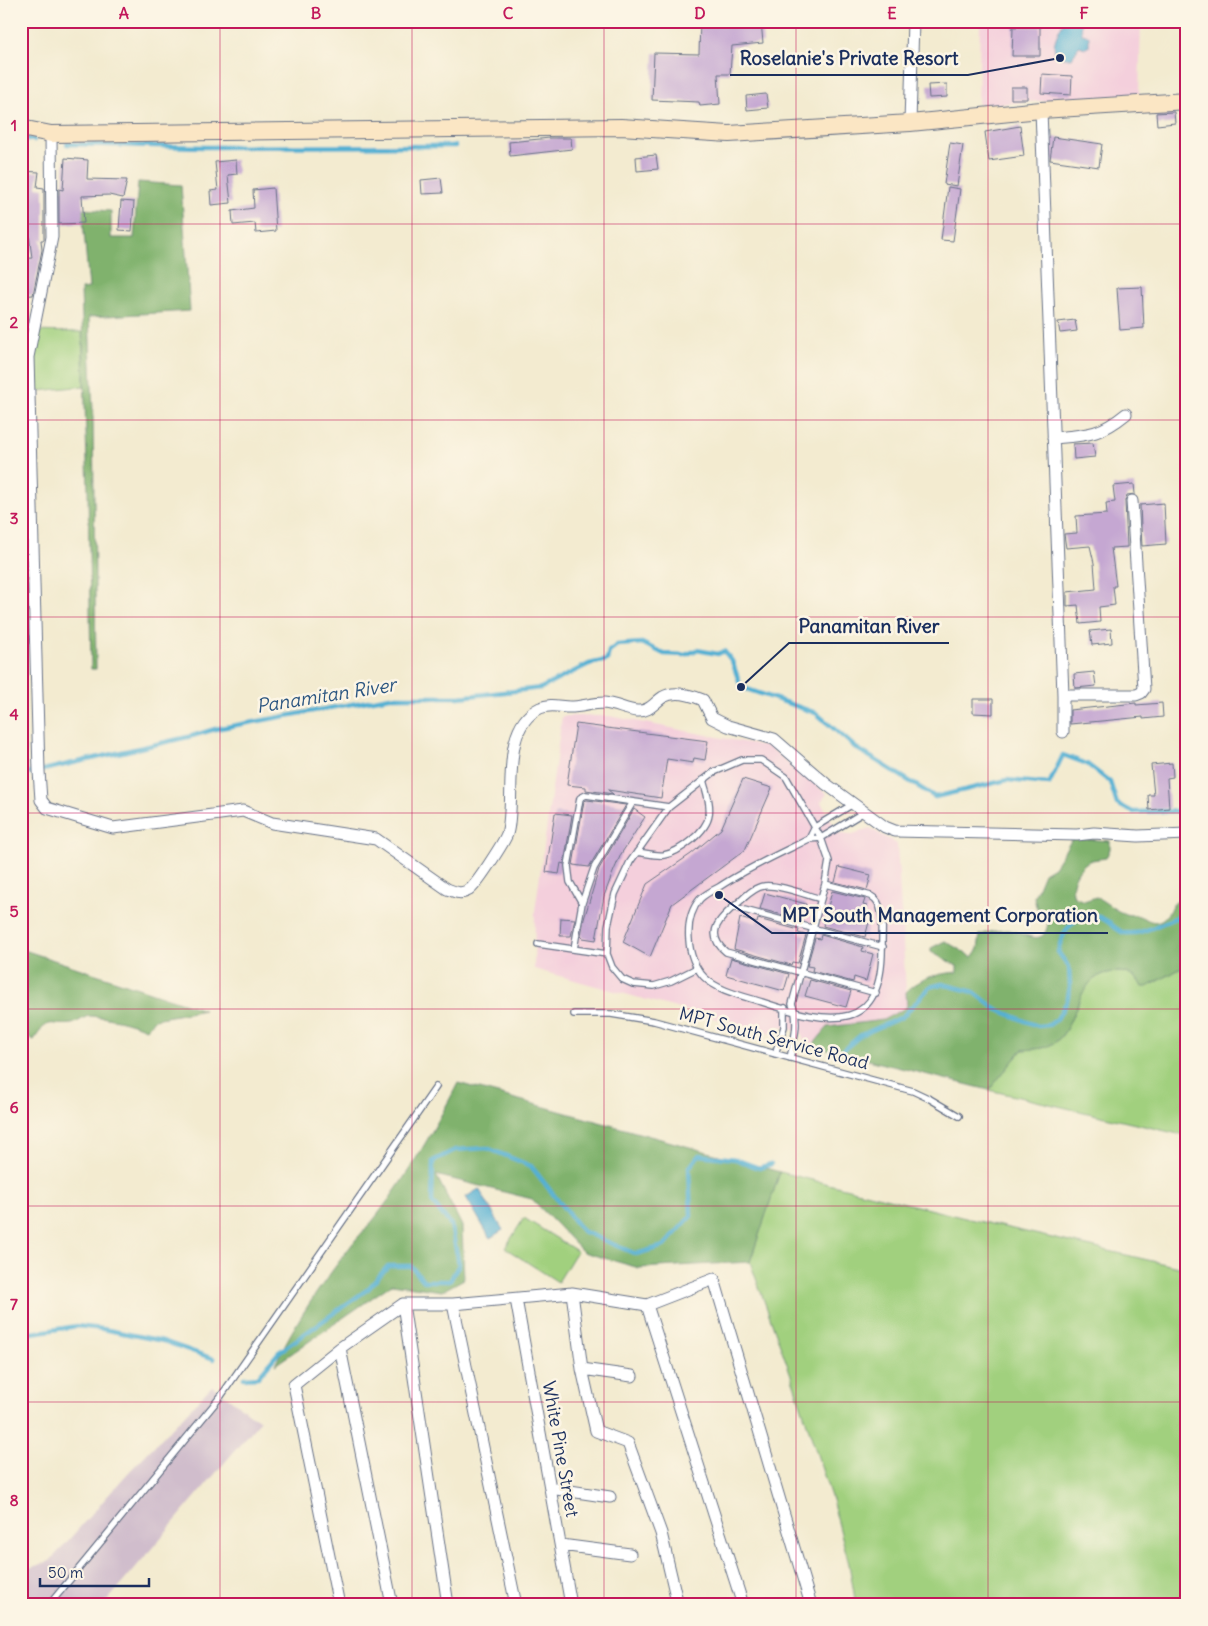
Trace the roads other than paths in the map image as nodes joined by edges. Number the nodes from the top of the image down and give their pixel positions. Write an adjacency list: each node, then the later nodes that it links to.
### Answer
1 (913, 21): 4 (street)
2 (1187, 101): 3 (street)
3 (1041, 110): 4 (street); 8 (street)
4 (910, 123): 6 (street)
5 (21, 128): 6 (street)
6 (51, 134): 14 (street)
7 (1126, 414): 8 (street)
8 (1053, 438): 10 (street)
9 (1132, 501): 10 (street)
10 (1063, 695): 11 (street)
11 (1063, 732)
12 (703, 780): 15 (lane); 17 (lane); 21 (lane)
13 (633, 802): 15 (lane); 24 (lane); 24 (lane)
14 (853, 804): 16 (street); 17 (lane)
15 (669, 807): 21 (lane)
16 (864, 812): 18 (street); 19 (lane)
17 (815, 827): 19 (lane); 20 (lane)
18 (1187, 834)
19 (821, 838): 20 (lane); 22 (lane)
20 (809, 839): 31 (lane)
21 (637, 852): 30 (lane)
22 (825, 884): 23 (lane); 28 (lane)
23 (821, 899): 25 (lane); 26 (lane)
24 (582, 903): 29 (lane)
25 (733, 907): 26 (lane); 32 (lane)
26 (812, 928): 28 (lane); 32 (lane)
27 (538, 944): 29 (lane)
28 (882, 947): 33 (lane)
29 (574, 949): 30 (lane)
30 (608, 954): 31 (lane)
31 (697, 968): 35 (lane)
32 (801, 973): 33 (lane); 34 (lane)
33 (876, 993): 36 (lane)
34 (792, 1004): 35 (lane); 36 (lane)
35 (784, 1009): 36 (lane); 38 (lane)
36 (796, 1012): 39 (lane)
37 (574, 1014): 38 (lane, MPT South Service Road)
38 (775, 1054): 39 (lane, MPT South Service Road)
39 (790, 1058): 41 (lane, MPT South Service Road)
40 (436, 1087): 54 (lane)
41 (959, 1116)
42 (572, 1293): 43 (street); 46 (street); 48 (street)
43 (516, 1298): 45 (street); 50 (street, White Pine Street)
44 (403, 1304): 45 (street); 47 (street); 57 (street)
45 (453, 1304): 58 (street)
46 (647, 1305): 61 (street); 62 (street)
47 (340, 1348): 55 (street); 56 (street)
48 (582, 1369): 49 (street); 60 (street)
49 (632, 1376)
50 (550, 1488): 51 (street); 52 (street, White Pine Street)
51 (610, 1497)
52 (561, 1545): 53 (street); 59 (street, White Pine Street)
53 (630, 1554)
54 (49, 1605)
55 (339, 1605)
56 (392, 1605)
57 (448, 1605)
58 (516, 1605)
59 (571, 1605)
60 (678, 1605)
61 (743, 1605)
62 (811, 1605)

